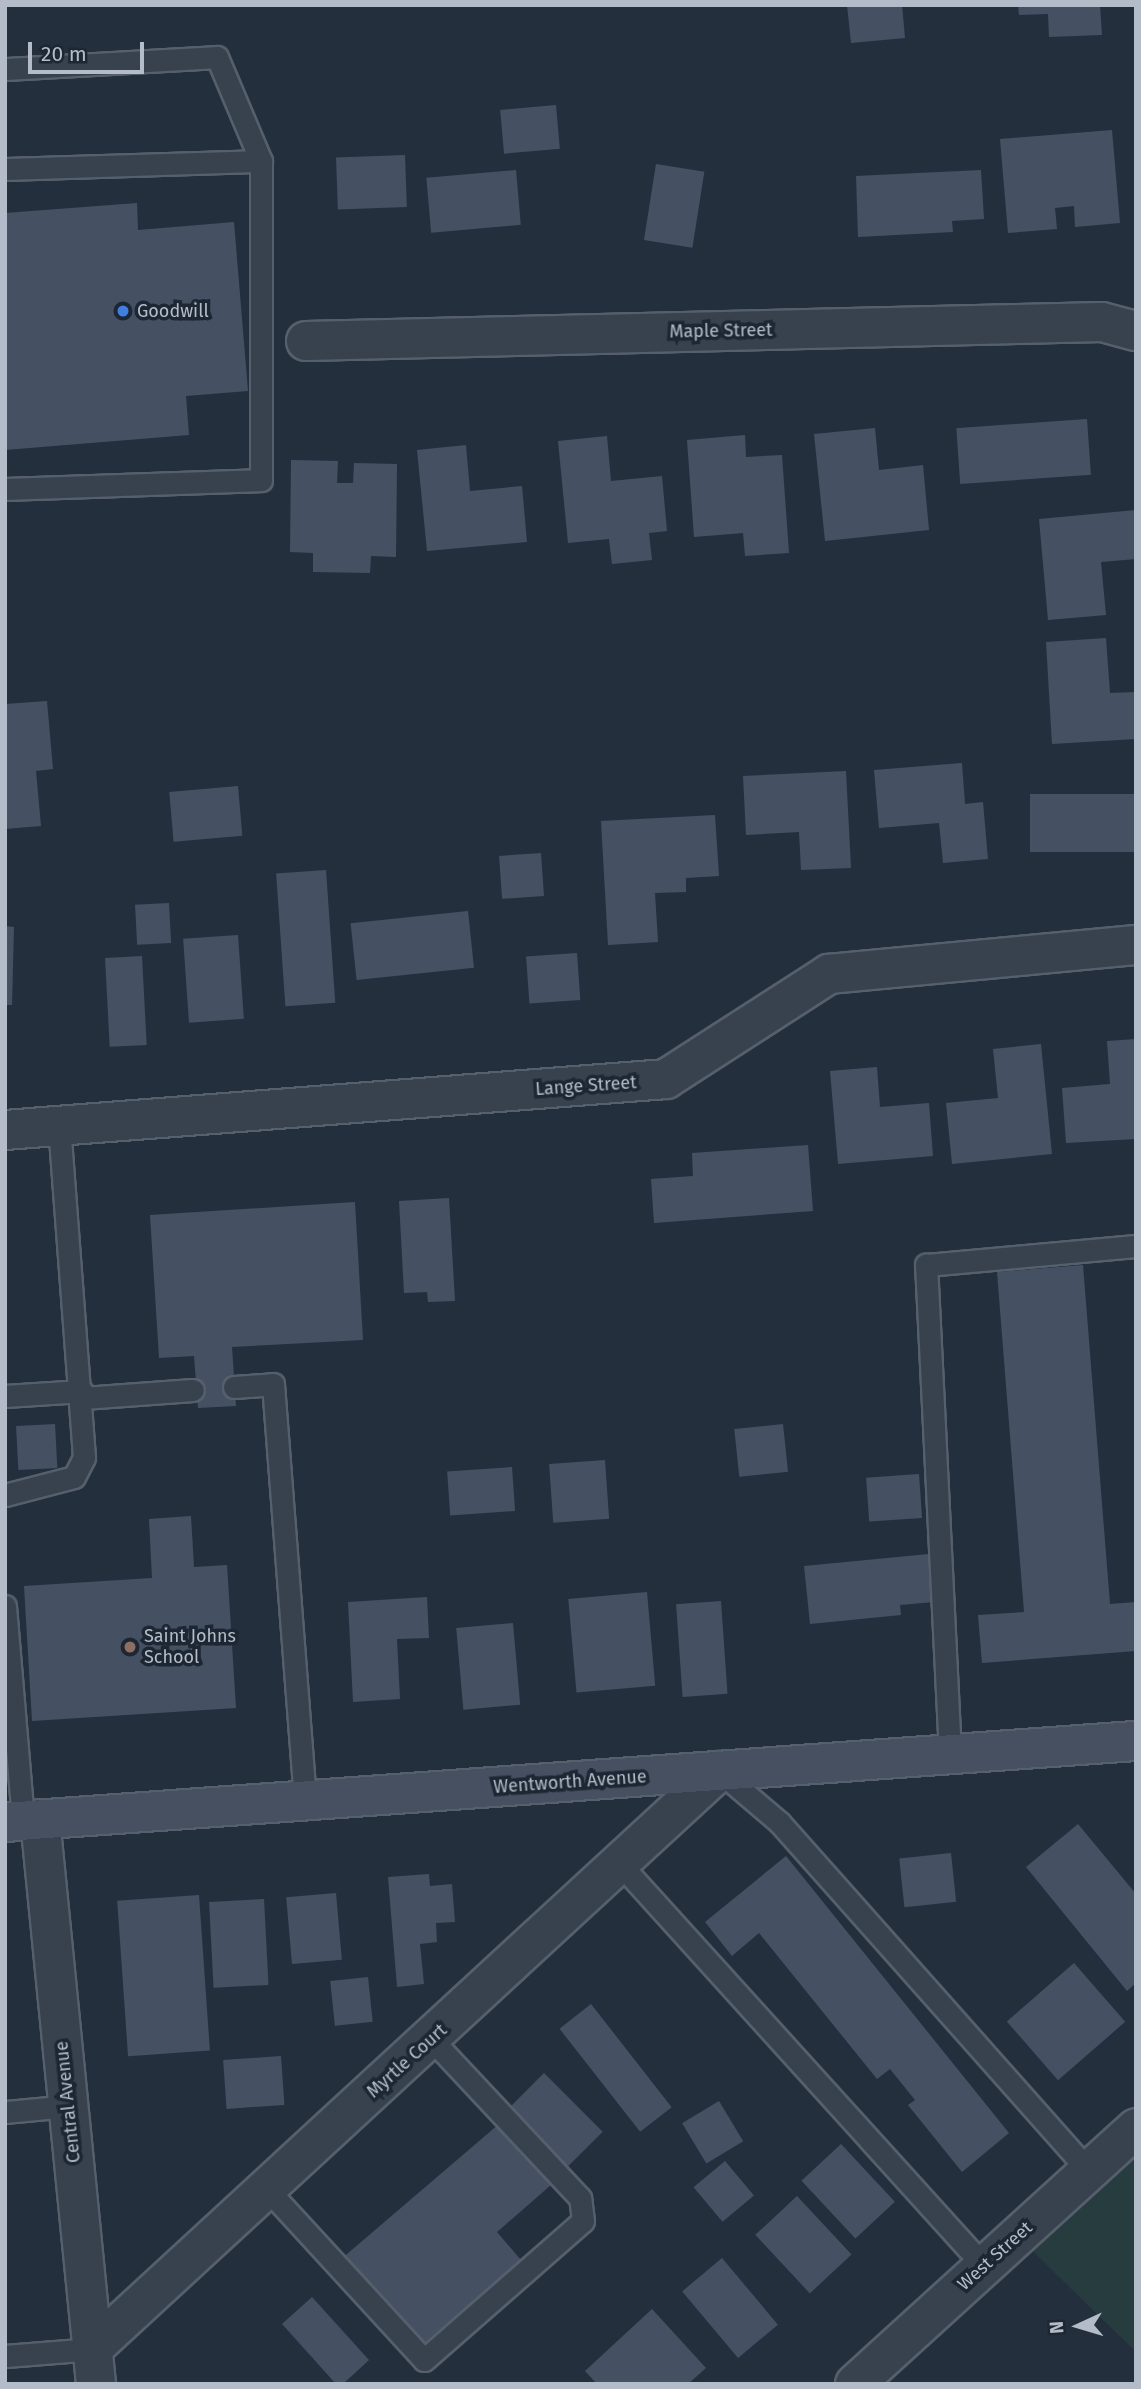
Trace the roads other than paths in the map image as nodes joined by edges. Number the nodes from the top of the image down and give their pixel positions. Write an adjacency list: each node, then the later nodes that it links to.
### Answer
1 (5, 69): 2 (lane)
2 (261, 160): 3 (lane); 6 (lane)
3 (5, 169)
4 (1136, 331): 5 (street, Maple Street)
5 (306, 341)
6 (5, 489)
7 (1136, 945): 8 (street, Lange Street)
8 (59, 1126): 9 (street, Lange Street); 13 (lane)
9 (5, 1130)
10 (1136, 1246): 18 (lane)
11 (234, 1387): 20 (lane)
12 (193, 1390): 13 (lane)
13 (82, 1394): 14 (lane); 15 (lane)
14 (5, 1396)
15 (5, 1496)
16 (5, 1606): 21 (lane)
17 (1136, 1741): 18 (street, Wentworth Avenue)
18 (950, 1754): 19 (street, Wentworth Avenue)
19 (719, 1771): 20 (street, Wentworth Avenue); 22 (street, Myrtle Court); 27 (lane)
20 (305, 1800): 21 (street, Wentworth Avenue)
21 (23, 1821): 24 (street, Central Avenue)
22 (621, 1865): 23 (street, Myrtle Court); 29 (lane)
23 (431, 2039): 28 (street, Myrtle Court); 28 (lane)
24 (68, 2106): 25 (lane); 31 (street, Central Avenue)
25 (5, 2112)
26 (1136, 2128): 27 (street, West Street)
27 (1089, 2171): 29 (street, West Street)
28 (267, 2189): 31 (street, Myrtle Court)
29 (984, 2266): 32 (street, West Street)
30 (5, 2356): 31 (lane)
31 (94, 2366)
32 (855, 2384)

